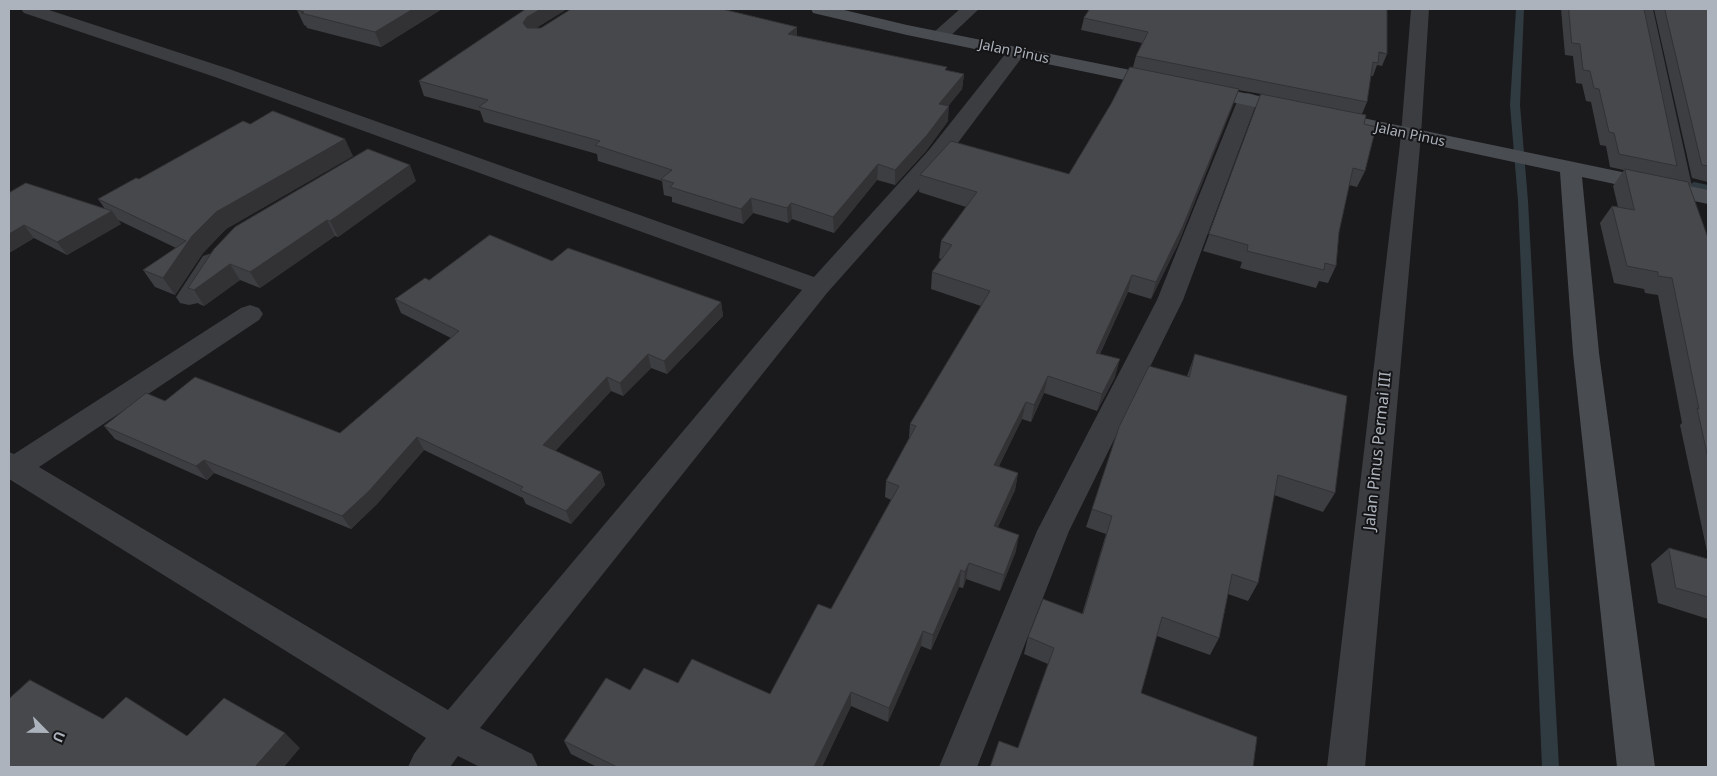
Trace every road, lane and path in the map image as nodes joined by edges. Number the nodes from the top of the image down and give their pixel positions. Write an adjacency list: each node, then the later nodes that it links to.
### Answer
1 (30, 9): 9 (street)
2 (819, 9): 6 (street, Jalan Pinus)
3 (970, 9): 6 (street)
4 (1420, 9): 11 (street, Jalan Pinus Permai III)
5 (1644, 9): 15 (street)
6 (940, 36): 7 (street, Jalan Pinus)
7 (1016, 52): 8 (street, Jalan Pinus); 18 (street)
8 (1248, 99): 11 (street, Jalan Pinus); 25 (street)
9 (296, 101): 10 (street); 12 (street)
10 (270, 115)
11 (1411, 135): 14 (street, Jalan Pinus); 26 (street, Jalan Pinus Permai III)
12 (401, 138): 13 (street); 18 (street)
13 (376, 153)
14 (1559, 166): 15 (street, Jalan Pinus); 27 (street)
15 (1682, 191): 16 (street, Jalan Pinus)
16 (1708, 197)
17 (223, 247): 19 (street)
18 (818, 287): 22 (street)
19 (189, 297)
20 (250, 314): 21 (street)
21 (12, 466): 22 (street)
22 (452, 733): 23 (street); 24 (street)
23 (427, 767)
24 (519, 767)
25 (958, 767)
26 (1346, 767)
27 (1636, 767)

